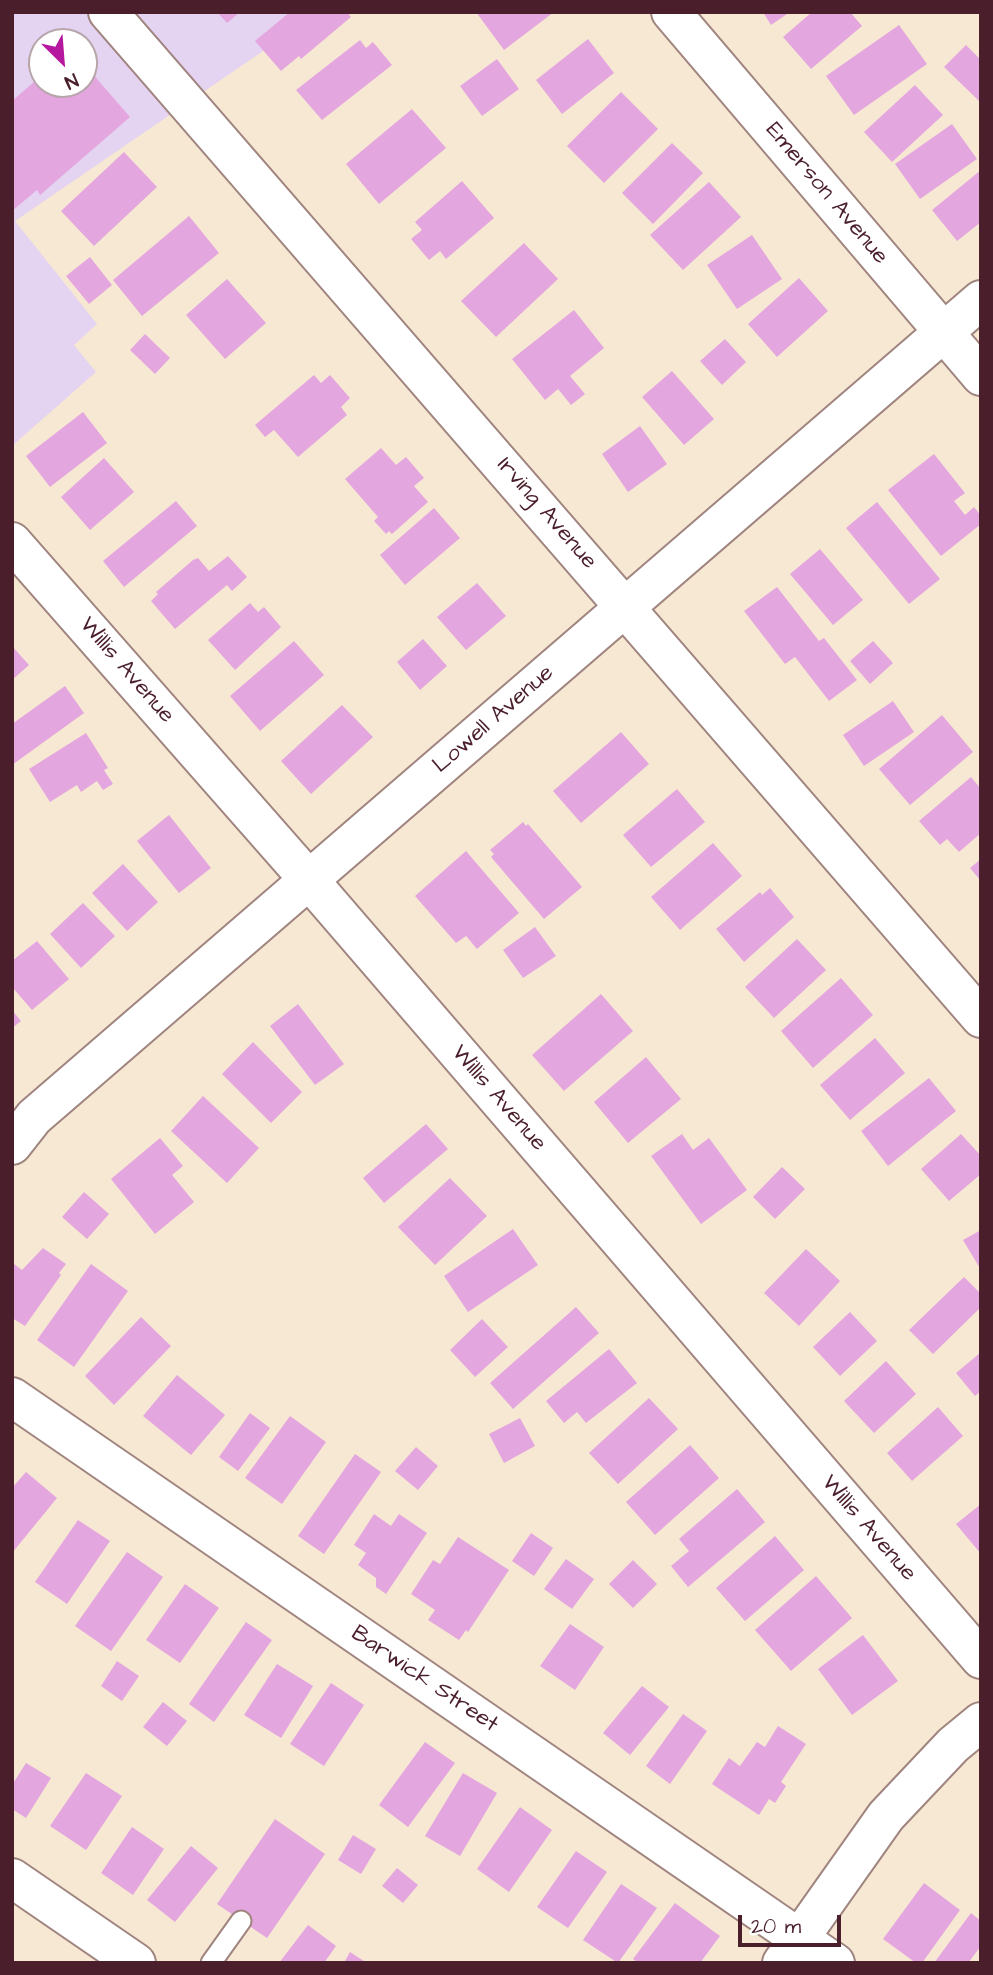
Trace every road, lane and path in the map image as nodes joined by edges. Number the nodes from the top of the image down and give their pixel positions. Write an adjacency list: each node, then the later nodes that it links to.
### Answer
1 (108, 12): 7 (street, Irving Avenue)
2 (671, 12): 4 (street, Emerson Avenue)
3 (981, 300): 4 (street, Lowell Avenue)
4 (943, 333): 5 (street, Emerson Avenue); 7 (street, Lowell Avenue)
5 (981, 376)
6 (12, 542): 8 (street, Willis Avenue)
7 (626, 606): 8 (street, Lowell Avenue); 9 (street, Irving Avenue)
8 (309, 880): 10 (street, Lowell Avenue); 12 (street, Willis Avenue)
9 (981, 1018)
10 (15, 1133)
11 (12, 1397): 16 (street, Barwick Street)
12 (981, 1659)
13 (981, 1722): 16 (street)
14 (12, 1878): 17 (street)
15 (241, 1921): 18 (lane)
16 (790, 1950): 19 (street, Barwick Street)
17 (136, 1963)
18 (211, 1963)
19 (835, 1963)

